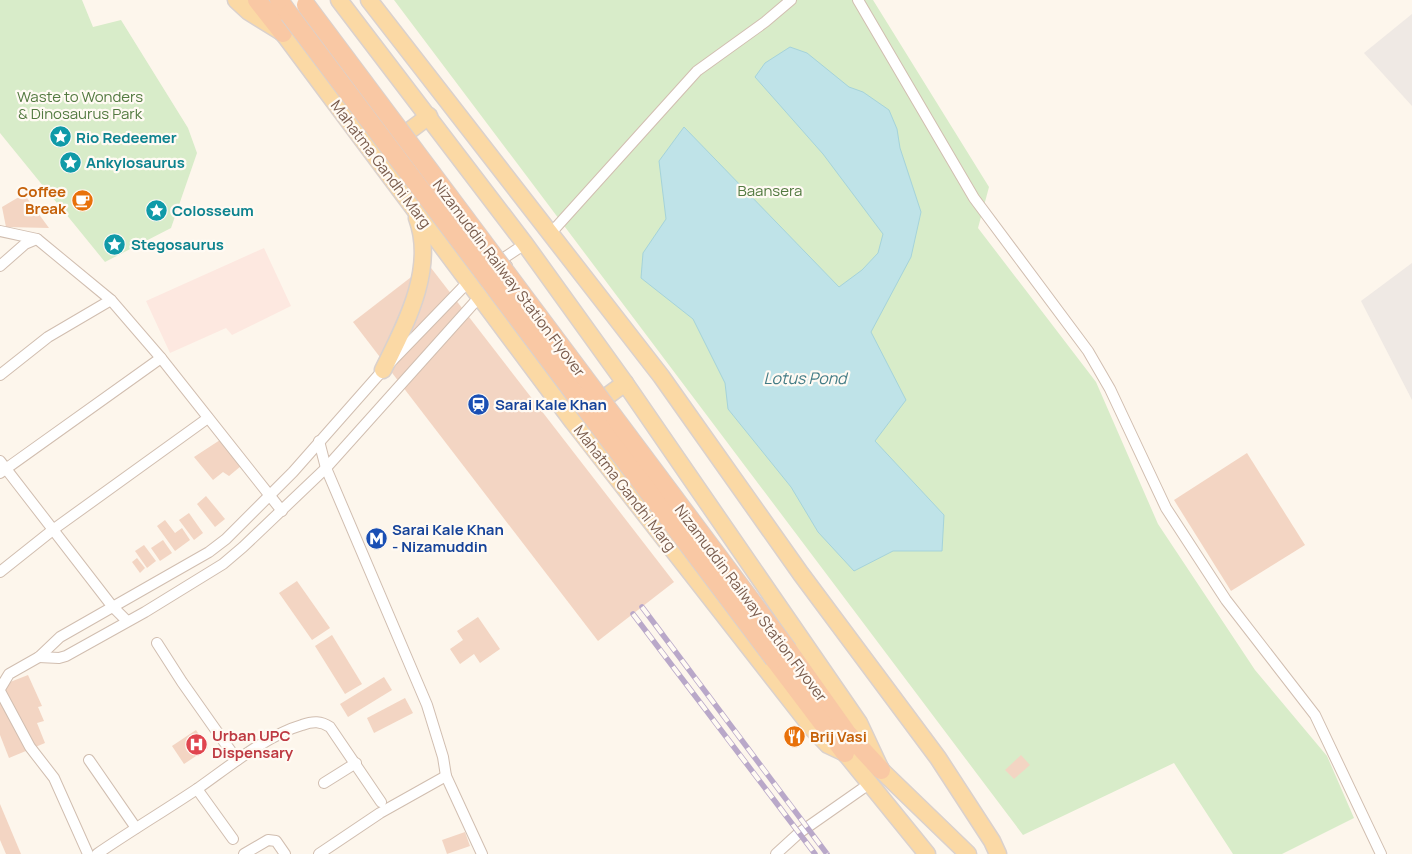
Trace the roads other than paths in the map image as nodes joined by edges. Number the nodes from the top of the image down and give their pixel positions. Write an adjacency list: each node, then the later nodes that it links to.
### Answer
1 (236, 0): 9 (main road, Mahatma Gandhi Marg)
2 (256, 0): 9 (highway)
3 (279, 0): 37 (highway, Nizamuddin Railway Station Flyover, bridge)
4 (302, 0): 37 (highway, Nizamuddin Railway Station Flyover, bridge)
5 (339, 0): 10 (main road)
6 (370, 0): 14 (main road)
7 (791, 0): 14 (street)
8 (858, 0): 62 (street)
9 (283, 33): 11 (main road, Mahatma Gandhi Marg)
10 (429, 116): 11 (main road); 16 (main road)
11 (376, 156): 12 (main road, Mahatma Gandhi Marg)
12 (413, 206): 18 (main road, Mahatma Gandhi Marg); 22 (main road)
13 (0, 231): 15 (street)
14 (550, 234): 61 (main road)
15 (37, 239): 17 (street); 20 (street)
16 (525, 244): 18 (street); 19 (street); 24 (main road)
17 (0, 266)
18 (468, 281): 19 (main road, Mahatma Gandhi Marg); 22 (street)
19 (481, 298): 26 (main road, Mahatma Gandhi Marg); 29 (street)
20 (111, 300): 21 (street); 23 (street)
21 (161, 358): 25 (street); 28 (street)
22 (383, 370): 27 (street)
23 (0, 375)
24 (625, 383): 26 (main road); 44 (main road)
25 (208, 418): 30 (street); 32 (street)
26 (573, 422): 40 (main road, Mahatma Gandhi Marg)
27 (319, 441): 29 (street); 30 (street)
28 (2, 467): 32 (street)
29 (326, 468): 31 (street); 45 (street)
30 (271, 494): 31 (street); 34 (street)
31 (282, 511): 35 (street)
32 (54, 529): 33 (street); 34 (street)
33 (0, 572)
34 (112, 606): 35 (street); 38 (street)
35 (127, 621): 38 (street)
36 (157, 643): 42 (street)
37 (781, 654): 40 (highway, Nizamuddin Railway Station Flyover); 44 (highway, Nizamuddin Railway Station Flyover)
38 (40, 657): 39 (street)
39 (0, 690): 52 (street)
40 (845, 753): 47 (main road, Mahatma Gandhi Marg)
41 (89, 760): 50 (street)
42 (237, 760): 43 (street); 48 (street)
43 (356, 764): 46 (street); 49 (street)
44 (881, 770): 60 (main road)
45 (446, 776): 56 (street); 57 (street)
46 (324, 783)
47 (870, 784): 58 (street); 59 (main road, Mahatma Gandhi Marg)
48 (197, 789): 50 (street); 51 (street)
49 (380, 802)
50 (136, 828): 53 (street)
51 (233, 839)
52 (88, 854)
53 (97, 854)
54 (244, 854): 55 (street)
55 (285, 854)
56 (319, 854)
57 (482, 854)
58 (776, 854)
59 (927, 854)
60 (968, 854)
61 (998, 854)
62 (1381, 854)

